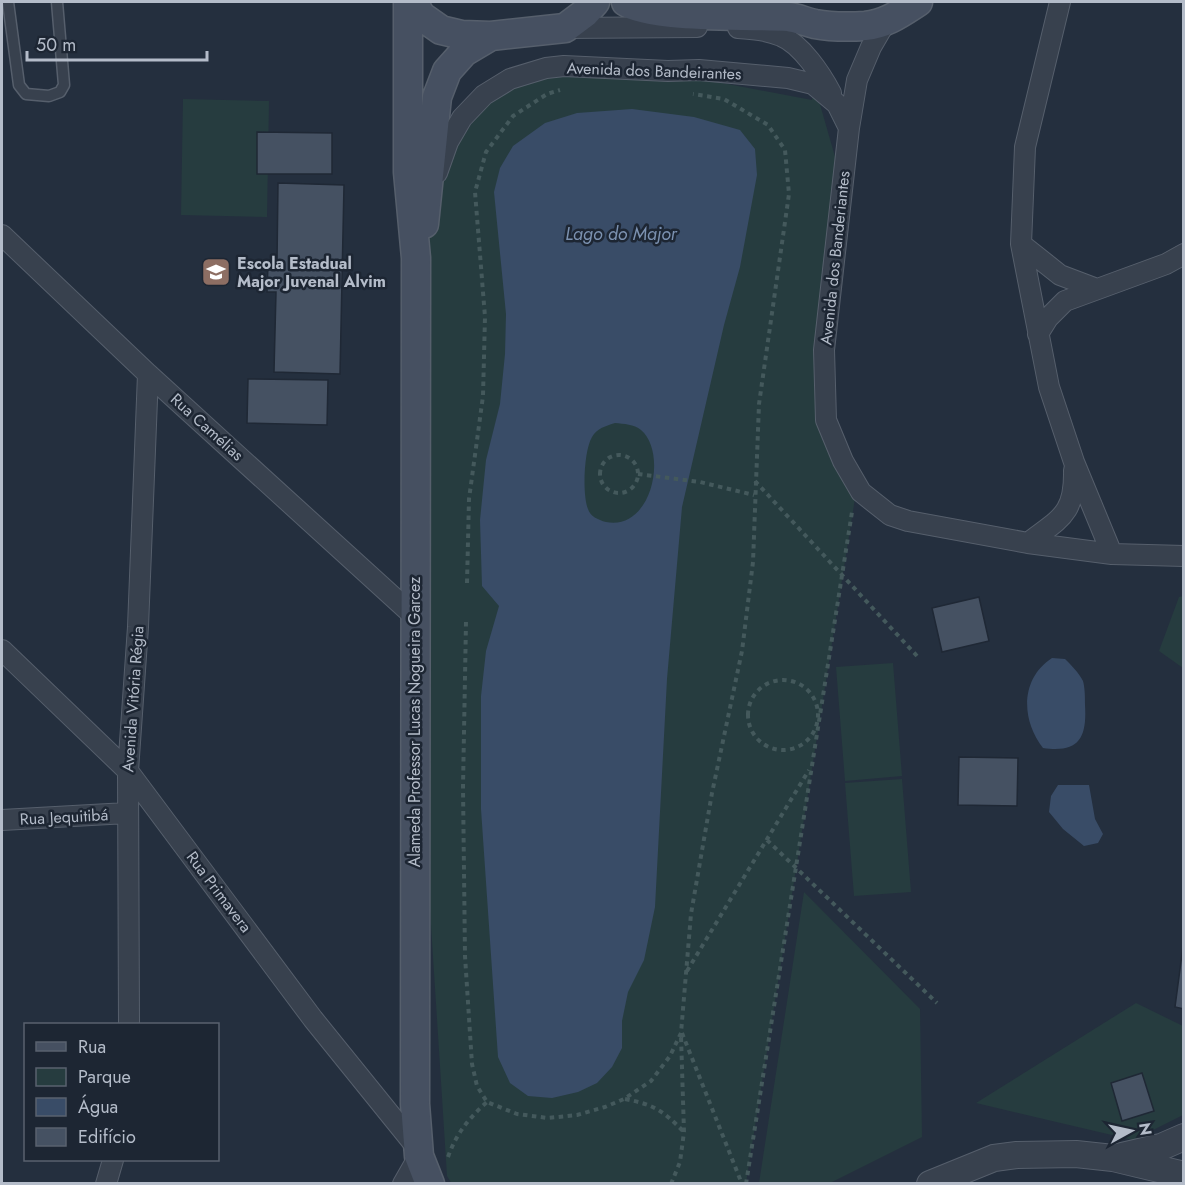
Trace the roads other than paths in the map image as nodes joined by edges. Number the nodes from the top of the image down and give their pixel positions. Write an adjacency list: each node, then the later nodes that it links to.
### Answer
1 (8, 2): 2 (lane)
2 (57, 2)
3 (411, 2): 11 (main road); 19 (main road, Alameda Professor Lucas Nogueira Garcez)
4 (595, 2): 10 (main road)
5 (626, 2): 8 (main road)
6 (918, 2): 9 (main road)
7 (1060, 2): 17 (street)
8 (790, 9): 9 (main road); 12 (street)
9 (885, 23): 14 (street, Avenida dos Banderiantes)
10 (565, 28): 11 (main road); 12 (street, Avenida dos Bandeirantes)
11 (491, 36): 15 (main road, Alameda Professor Lucas Nogueira Garcez)
12 (803, 54): 13 (street, Avenida dos Bandeirantes)
13 (837, 104): 14 (street, Avenida dos Bandeirantes); 15 (street, Avenida dos Bandeirantes)
14 (849, 129): 24 (street, Avenida dos Banderiantes)
15 (427, 202): 19 (main road, Alameda Professor Lucas Nogueira Garcez)
16 (2, 235): 22 (street, Rua Camélias)
17 (1021, 244): 20 (street); 21 (street)
18 (1184, 255): 20 (street)
19 (416, 258): 27 (main road, Alameda Professor Lucas Nogueira Garcez)
20 (1097, 289): 21 (street)
21 (1038, 334): 23 (street)
22 (148, 374): 27 (street, Rua Camélias); 29 (street, Avenida Vitória Régia)
23 (1074, 462): 24 (street); 25 (street)
24 (1028, 543): 25 (street, Avenida dos Banderiantes)
25 (1112, 554): 26 (street)
26 (1184, 556)
27 (414, 616): 34 (main road, Alameda Professor Lucas Nogueira Garcez)
28 (2, 650): 29 (street, Rua Primavera)
29 (128, 771): 30 (street, Avenida Vitória Régia); 34 (street, Rua Primavera)
30 (128, 813): 31 (street, Rua Jequitibá); 32 (street, Avenida Vitória Régia)
31 (2, 820)
32 (129, 1023)
33 (1184, 1137): 35 (street)
34 (419, 1153): 37 (main road, Alameda Professor Lucas Nogueira Garcez); 41 (street)
35 (1113, 1158): 38 (street); 39 (street)
36 (113, 1161): 40 (street)
37 (439, 1175)
38 (1184, 1175)
39 (964, 1176): 42 (street)
40 (106, 1184)
41 (403, 1184)
42 (930, 1184)

